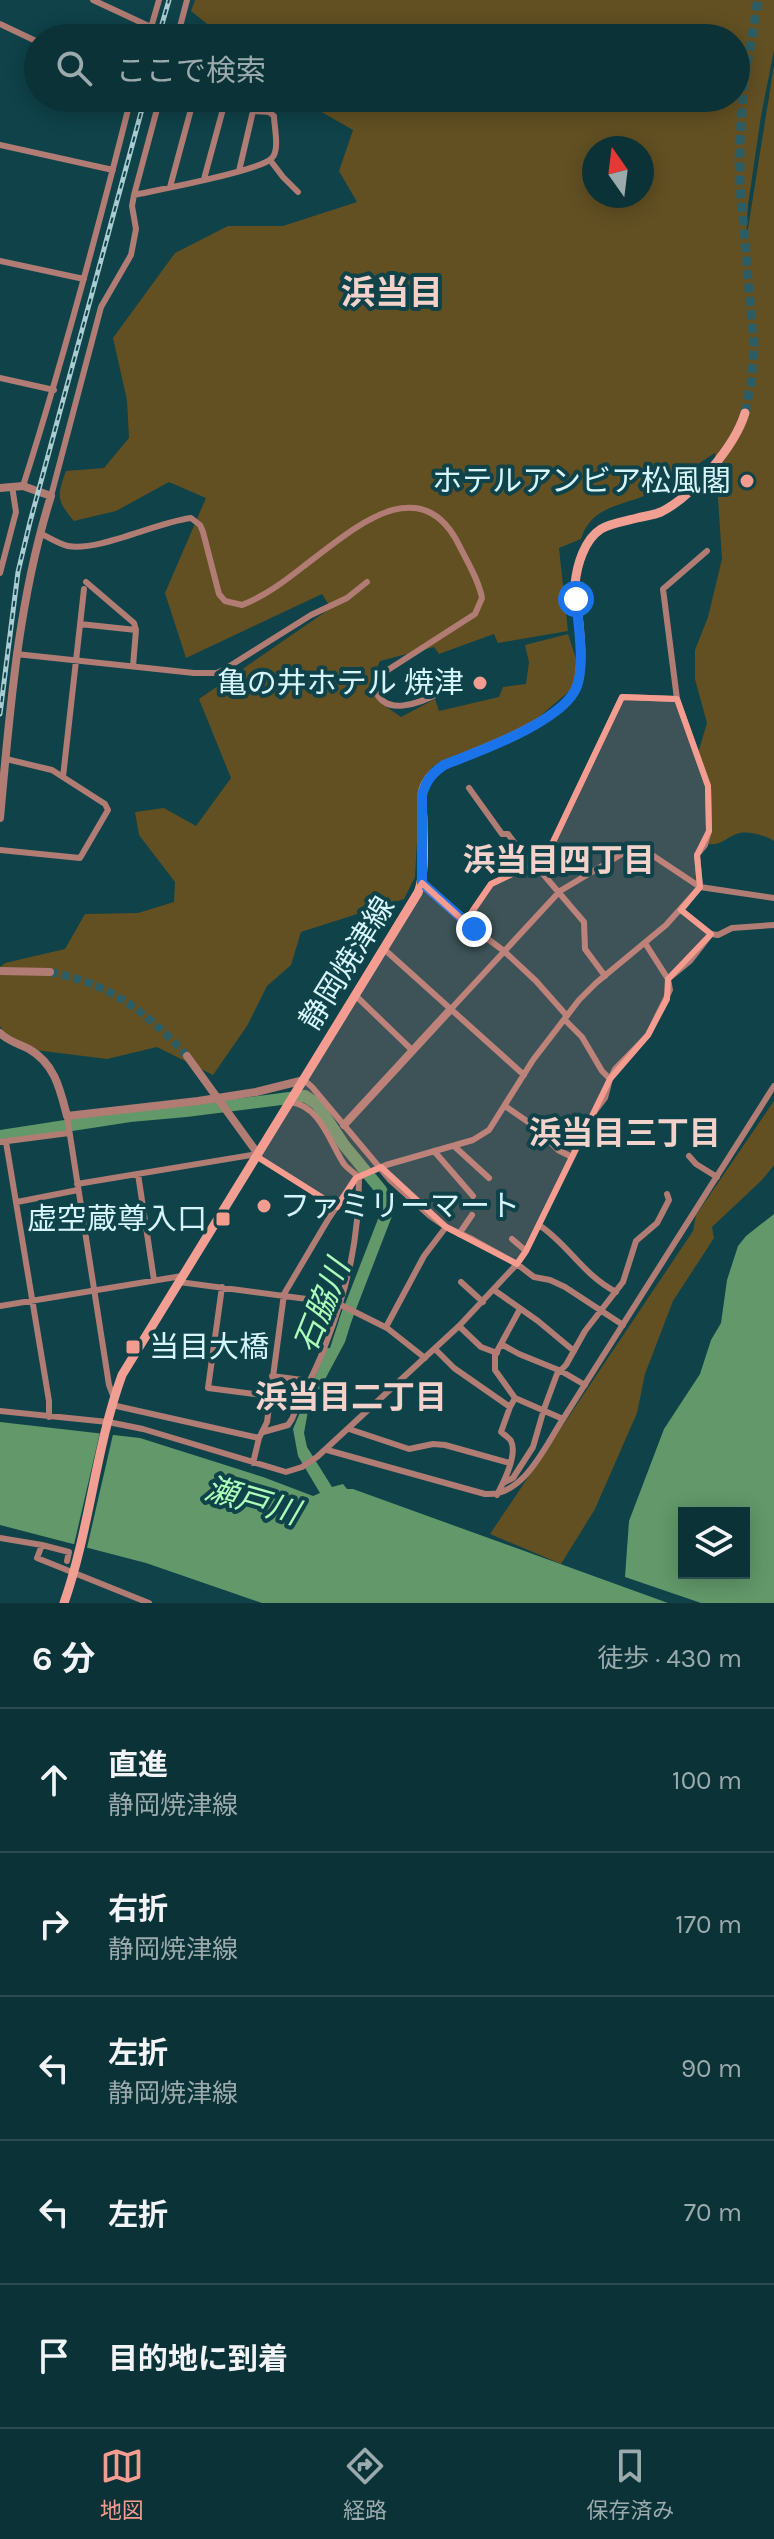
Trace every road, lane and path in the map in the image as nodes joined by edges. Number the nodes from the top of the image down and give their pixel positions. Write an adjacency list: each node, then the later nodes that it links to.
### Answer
1 (93, 0): 5 (street)
2 (159, 0): 6 (street)
3 (187, 0): 7 (street)
4 (0, 24): 8 (street)
5 (145, 24)
6 (152, 24)
7 (181, 24)
8 (24, 35)
9 (128, 112): 17 (street)
10 (156, 112): 22 (street)
11 (190, 112): 20 (street)
12 (222, 112): 19 (street)
13 (253, 112): 18 (street)
14 (269, 112): 16 (street)
15 (0, 145): 17 (street)
16 (270, 160): 18 (street); 21 (street)
17 (113, 170): 24 (street)
18 (239, 171): 19 (street)
19 (204, 179): 20 (street)
20 (170, 187): 22 (street)
21 (298, 192)
22 (134, 195): 31 (street)
23 (0, 261): 24 (street)
24 (84, 279): 26 (street)
25 (0, 378): 26 (street)
26 (54, 390): 29 (street)
27 (745, 413): 50 (main road, 静岡焼津線)
28 (12, 486): 29 (street); 30 (street); 34 (street)
29 (23, 486): 31 (street)
30 (0, 488)
31 (51, 496): 32 (street)
32 (40, 533): 38 (street); 41 (street)
33 (707, 551): 42 (street)
34 (0, 573)
35 (367, 582): 40 (street)
36 (80, 624): 37 (street); 37 (street); 39 (street)
37 (136, 630): 40 (street)
38 (16, 654): 39 (street); 43 (street)
39 (76, 660): 40 (street); 44 (street)
40 (133, 666)
41 (441, 692)
42 (677, 699): 49 (street); 51 (street)
43 (6, 759): 44 (street); 46 (street)
44 (63, 777): 47 (street)
45 (469, 788): 48 (street)
46 (0, 818)
47 (0, 850)
48 (531, 865): 49 (street); 55 (street)
49 (540, 870): 52 (street)
50 (422, 883): 55 (street); 59 (main road, 静岡焼津線)
51 (700, 887): 52 (street); 53 (street); 54 (street)
52 (560, 891): 60 (street); 63 (street)
53 (774, 898)
54 (681, 910): 57 (street); 58 (street)
55 (465, 922): 60 (street)
56 (774, 925): 57 (street)
57 (711, 934): 64 (street)
58 (645, 943): 63 (street); 64 (street)
59 (384, 949): 65 (main road, 静岡焼津線); 66 (street)
60 (504, 951): 66 (street); 67 (street)
61 (0, 971): 62 (street)
62 (50, 972)
63 (605, 976): 67 (street)
64 (668, 979): 72 (street)
65 (355, 995): 69 (street); 73 (main road, 静岡焼津線)
66 (450, 1010): 69 (street); 71 (street)
67 (566, 1018): 71 (street); 72 (street)
68 (0, 1033): 78 (street)
69 (412, 1050): 79 (street)
70 (187, 1056): 75 (street)
71 (524, 1075): 77 (street)
72 (610, 1079): 86 (street)
73 (301, 1084): 75 (street); 76 (main road, 静岡焼津線); 79 (street)
74 (774, 1086): 90 (street)
75 (218, 1100): 78 (street); 84 (street)
76 (291, 1101): 84 (main road, 静岡焼津線); 89 (street)
77 (505, 1106): 82 (street); 86 (street)
78 (67, 1116): 80 (street)
79 (344, 1125): 87 (street)
80 (69, 1133): 81 (street); 92 (street)
81 (3, 1142): 95 (street)
82 (454, 1146): 83 (street); 91 (street)
83 (434, 1151): 87 (street); 94 (street)
84 (257, 1155): 88 (street); 96 (street); 104 (main road, 静岡焼津線)
85 (689, 1156): 90 (street)
86 (572, 1157): 98 (street)
87 (381, 1167): 89 (street); 99 (street)
88 (138, 1174): 92 (street); 105 (street)
89 (359, 1177): 96 (street); 114 (street)
90 (717, 1177): 118 (street)
91 (489, 1178)
92 (78, 1187): 95 (street); 108 (street)
93 (667, 1194): 110 (street)
94 (473, 1196)
95 (17, 1202): 112 (street)
96 (337, 1207): 111 (street)
97 (472, 1215): 100 (street)
98 (539, 1225): 102 (street); 110 (street)
99 (446, 1227): 100 (street); 120 (street)
100 (459, 1234): 103 (street)
101 (512, 1239): 102 (street)
102 (526, 1251): 103 (street)
103 (517, 1264): 109 (street); 117 (street)
104 (181, 1279): 105 (street); 107 (street); 132 (main road, 静岡焼津線)
105 (154, 1280): 108 (street)
106 (461, 1282): 113 (street)
107 (222, 1287): 111 (street); 130 (street)
108 (94, 1290): 112 (street); 132 (street)
109 (494, 1290): 113 (street); 116 (street)
110 (616, 1292): 117 (street)
111 (284, 1294): 114 (street); 127 (street)
112 (32, 1301): 115 (street); 136 (street)
113 (483, 1302): 119 (street)
114 (341, 1304): 120 (street); 128 (street)
115 (0, 1306)
116 (520, 1309): 121 (street); 123 (street)
117 (601, 1310): 118 (street); 123 (street)
118 (623, 1325): 129 (street)
119 (459, 1326): 122 (street); 124 (street)
120 (386, 1327): 125 (street)
121 (501, 1344): 124 (street); 126 (street)
122 (435, 1349): 125 (street); 133 (street)
123 (574, 1351): 126 (street)
124 (497, 1353): 131 (street)
125 (425, 1358): 139 (street)
126 (561, 1371): 129 (street); 135 (street)
127 (272, 1376): 128 (street); 130 (street)
128 (310, 1381): 140 (street)
129 (585, 1385): 137 (street)
130 (270, 1396): 140 (street)
131 (515, 1398): 133 (street); 135 (street)
132 (113, 1402): 138 (main road, 静岡焼津線); 140 (street)
133 (510, 1407): 143 (street)
134 (0, 1411): 136 (street)
135 (543, 1411): 137 (street); 144 (street)
136 (49, 1417): 138 (street)
137 (563, 1419): 145 (street)
138 (108, 1424): 142 (street); 148 (main road, 静岡焼津線)
139 (349, 1429): 141 (street); 143 (street)
140 (261, 1435): 142 (street)
141 (326, 1450): 142 (street); 145 (street)
142 (253, 1463)
143 (510, 1463): 144 (street)
144 (503, 1483): 145 (street)
145 (497, 1495)
146 (0, 1538): 147 (street)
147 (42, 1545): 148 (street); 148 (street)
148 (73, 1566): 149 (main road, 静岡焼津線); 150 (street)
149 (64, 1603)
150 (149, 1603)

